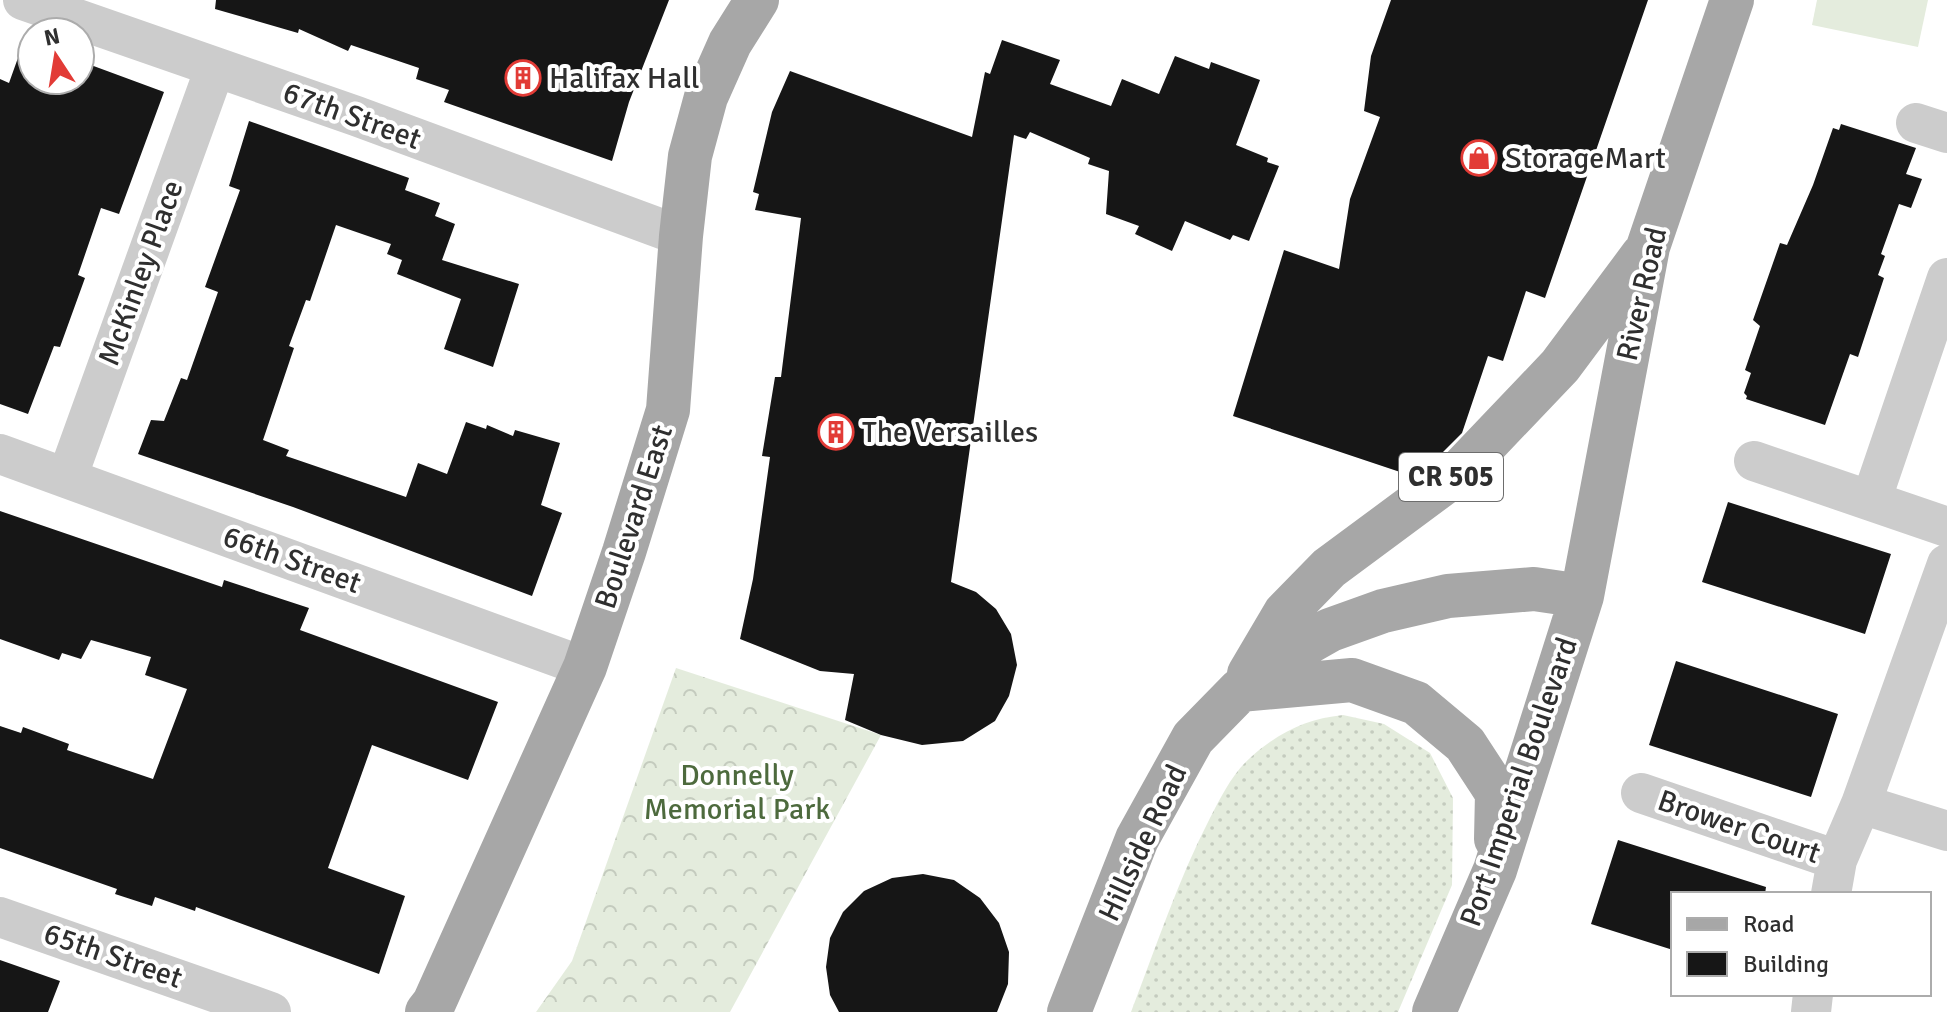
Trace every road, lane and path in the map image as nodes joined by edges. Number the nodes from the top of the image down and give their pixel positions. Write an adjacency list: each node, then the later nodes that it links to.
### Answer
1 (23, 0): 4 (street, 67th Street)
2 (757, 0): 5 (main road, Boulevard East)
3 (1732, 0): 6 (main road, River Road / CR 505)
4 (215, 68): 5 (street, 67th Street); 10 (street, McKinley Place)
5 (681, 236): 15 (main road, Boulevard East)
6 (1648, 247): 14 (main road, River Road / CR 505); 16 (main road, CR 505)
7 (1947, 278): 11 (street)
8 (0, 454): 10 (street, 66th Street)
9 (1754, 461): 11 (street)
10 (67, 478): 15 (street, 66th Street)
11 (1871, 501): 12 (street)
12 (1947, 527)
13 (1947, 564): 18 (street)
14 (1582, 596): 16 (main road, CR 505); 20 (main road, Port Imperial Boulevard)
15 (585, 667): 24 (main road, Boulevard East)
16 (1240, 690): 20 (main road); 25 (main road, Hillside Road / CR 505)
17 (1641, 793): 21 (street, Brower Court)
18 (1861, 804): 19 (street); 21 (street)
19 (1947, 831)
20 (1495, 870): 26 (main road, Port Imperial Boulevard)
21 (1834, 877)
22 (0, 917): 23 (street, 65th Street)
23 (271, 1012)
24 (427, 1012)
25 (1069, 1012)
26 (1434, 1012)

